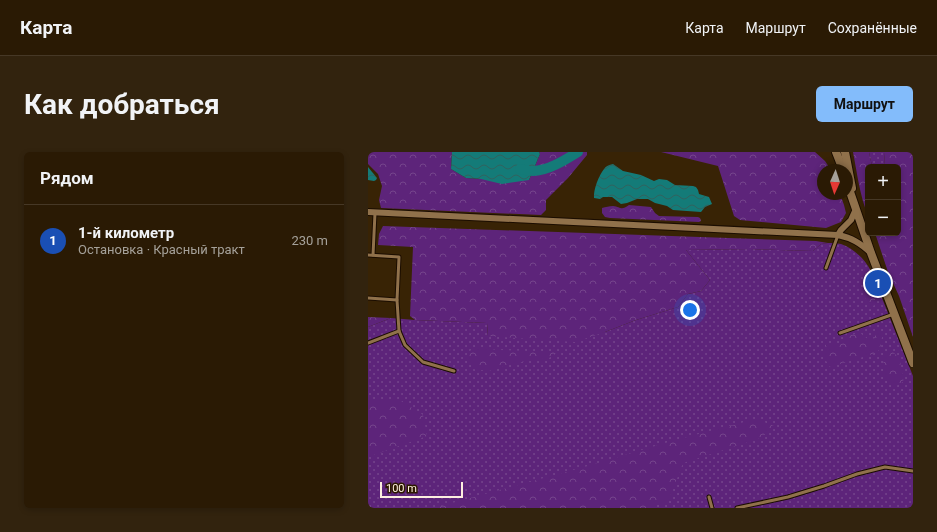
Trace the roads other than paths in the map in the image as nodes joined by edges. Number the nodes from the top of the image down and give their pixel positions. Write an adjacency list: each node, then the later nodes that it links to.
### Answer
1 (836, 152): 3 (main road)
2 (845, 152): 5 (main road)
3 (841, 164)
4 (853, 200): 5 (main road)
5 (856, 208): 8 (street); 9 (main road)
6 (368, 212): 7 (street)
7 (375, 212): 8 (street); 11 (lane)
8 (838, 235): 9 (street); 12 (lane)
9 (871, 253): 15 (main road)
10 (368, 255): 11 (lane)
11 (373, 255): 14 (lane)
12 (826, 268)
13 (368, 298): 14 (lane)
14 (397, 300): 16 (lane)
15 (894, 314): 17 (lane); 19 (main road)
16 (399, 331): 18 (lane); 20 (lane)
17 (840, 333)
18 (368, 343)
19 (913, 363)
20 (454, 371)
21 (913, 471): 24 (lane)
22 (709, 497): 23 (lane)
23 (712, 508)
24 (737, 508)

